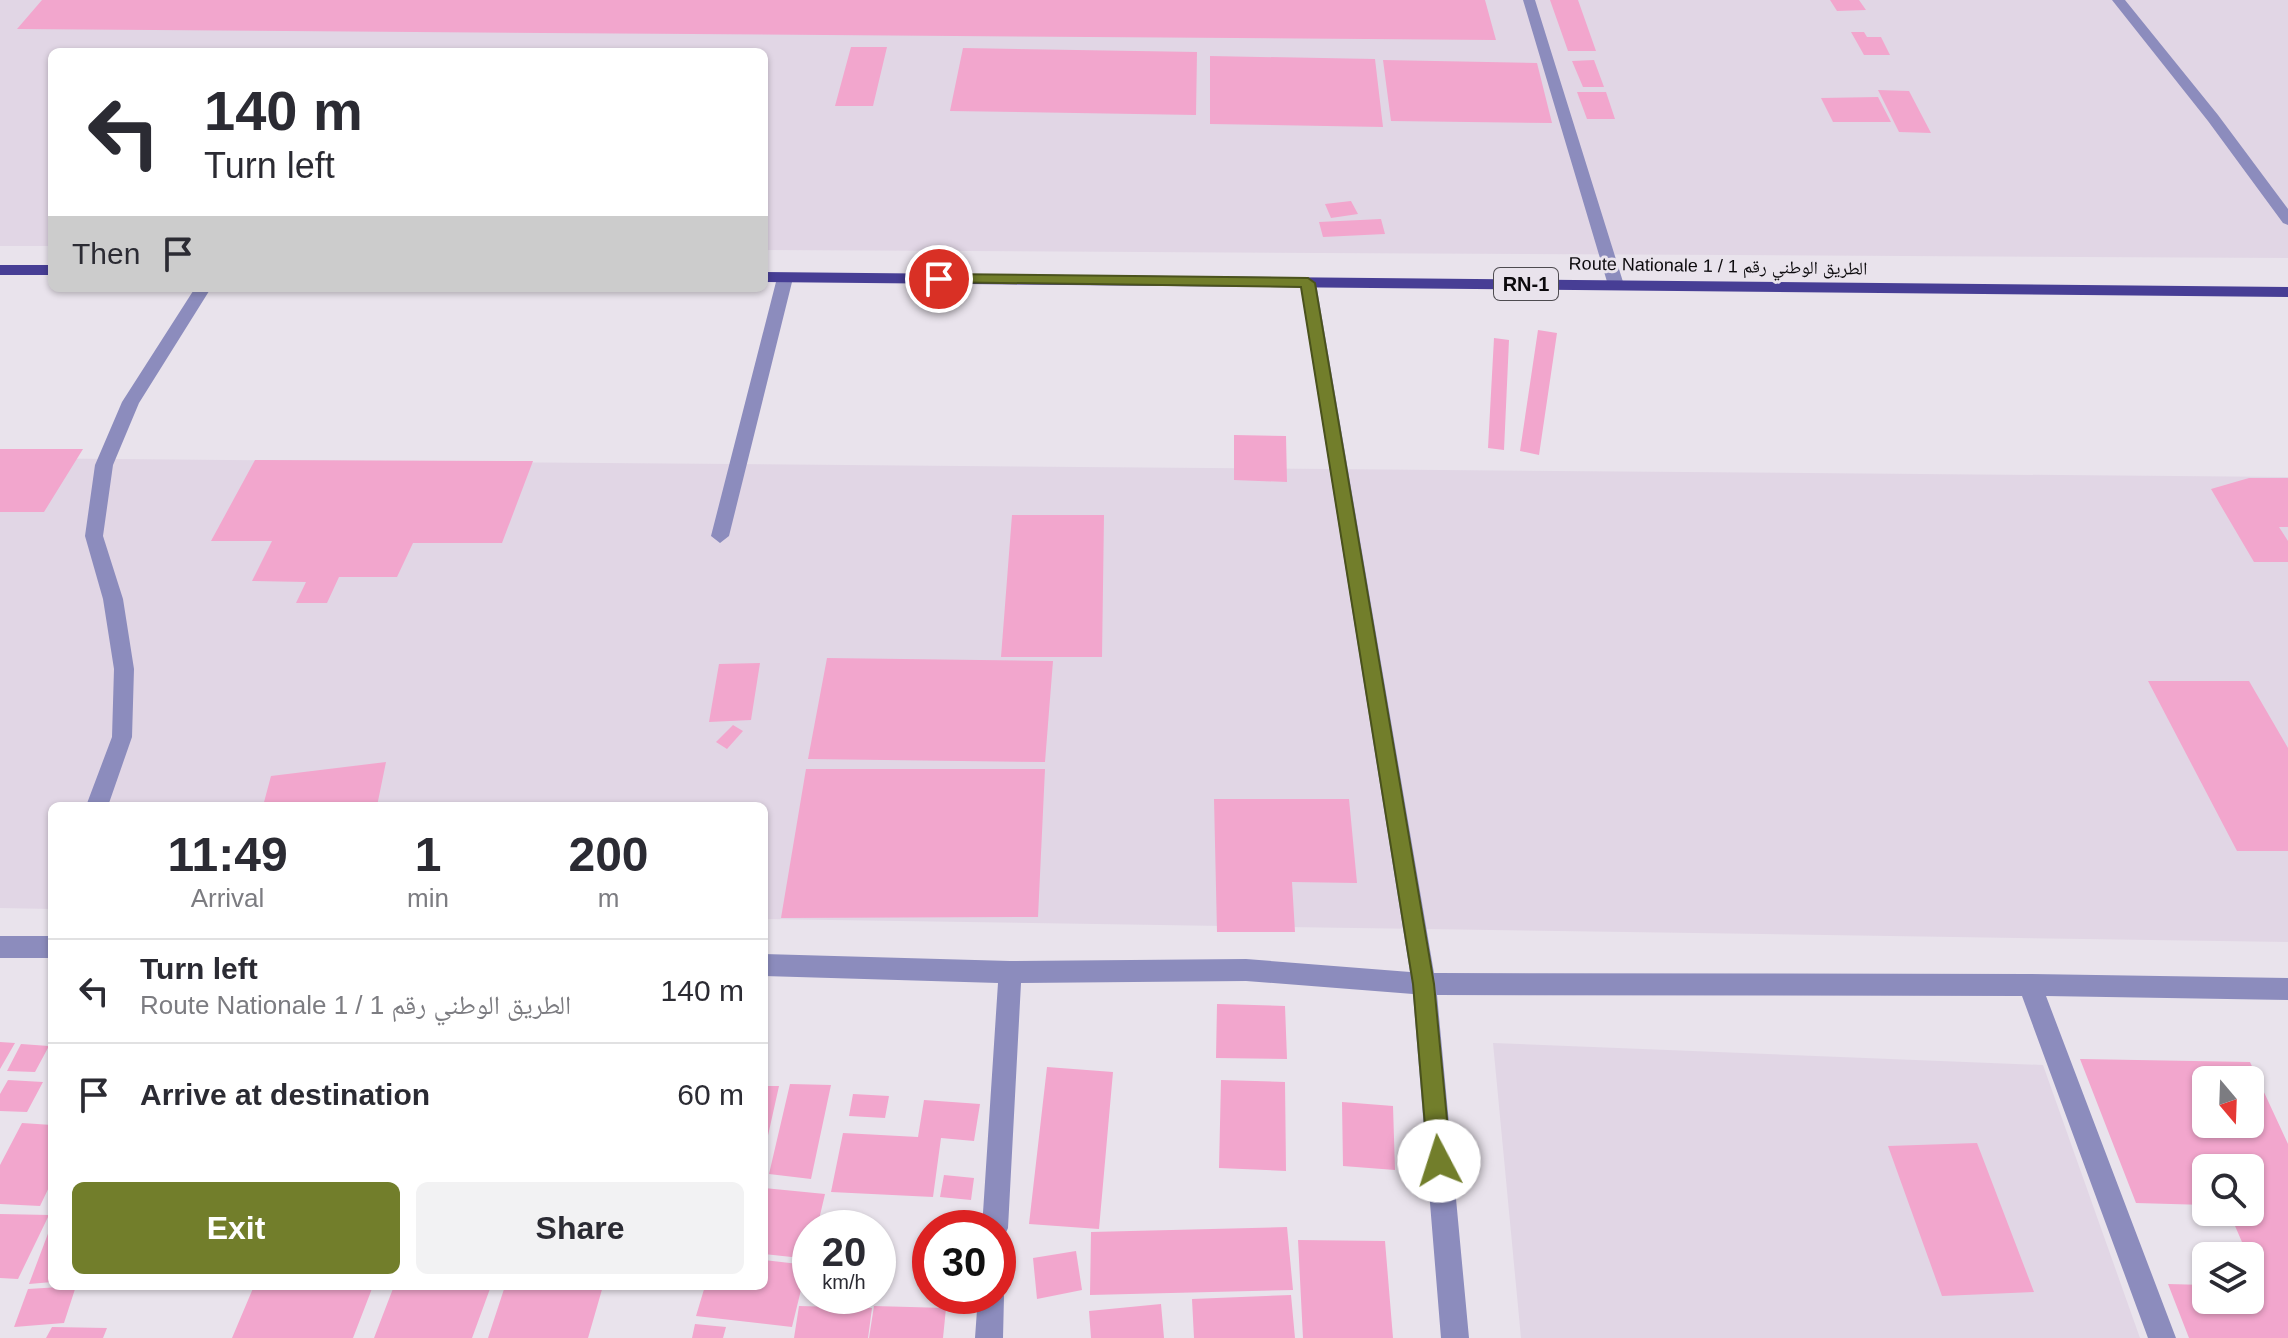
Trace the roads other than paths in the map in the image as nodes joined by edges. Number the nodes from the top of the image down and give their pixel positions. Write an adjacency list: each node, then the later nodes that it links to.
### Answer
1 (1529, 0): 9 (street)
2 (2118, 0): 3 (street)
3 (2288, 220)
4 (0, 270): 5 (main road)
5 (48, 270)
6 (768, 277): 7 (main road, Route Nationale 1 / الطريق الوطني رقم 1 / RN-1)
7 (785, 278): 8 (main road, Route Nationale 1 / الطريق الوطني رقم 1 / RN-1); 12 (street)
8 (1308, 283): 9 (main road, Route Nationale 1 / الطريق الوطني رقم 1 / RN-1); 18 (street)
9 (1616, 285): 11 (main road, Route Nationale 1 / الطريق الوطني رقم 1 / RN-1)
10 (200, 292): 13 (street)
11 (2288, 292)
12 (720, 536)
13 (98, 802)
14 (48, 941): 15 (street)
15 (0, 947)
16 (768, 965): 17 (street)
17 (1010, 972): 18 (street); 21 (street)
18 (1424, 984): 19 (street); 24 (street)
19 (2030, 985): 20 (street); 25 (street)
20 (2288, 989)
21 (996, 1210)
22 (990, 1314): 23 (street)
23 (989, 1338)
24 (1455, 1338)
25 (2162, 1338)

